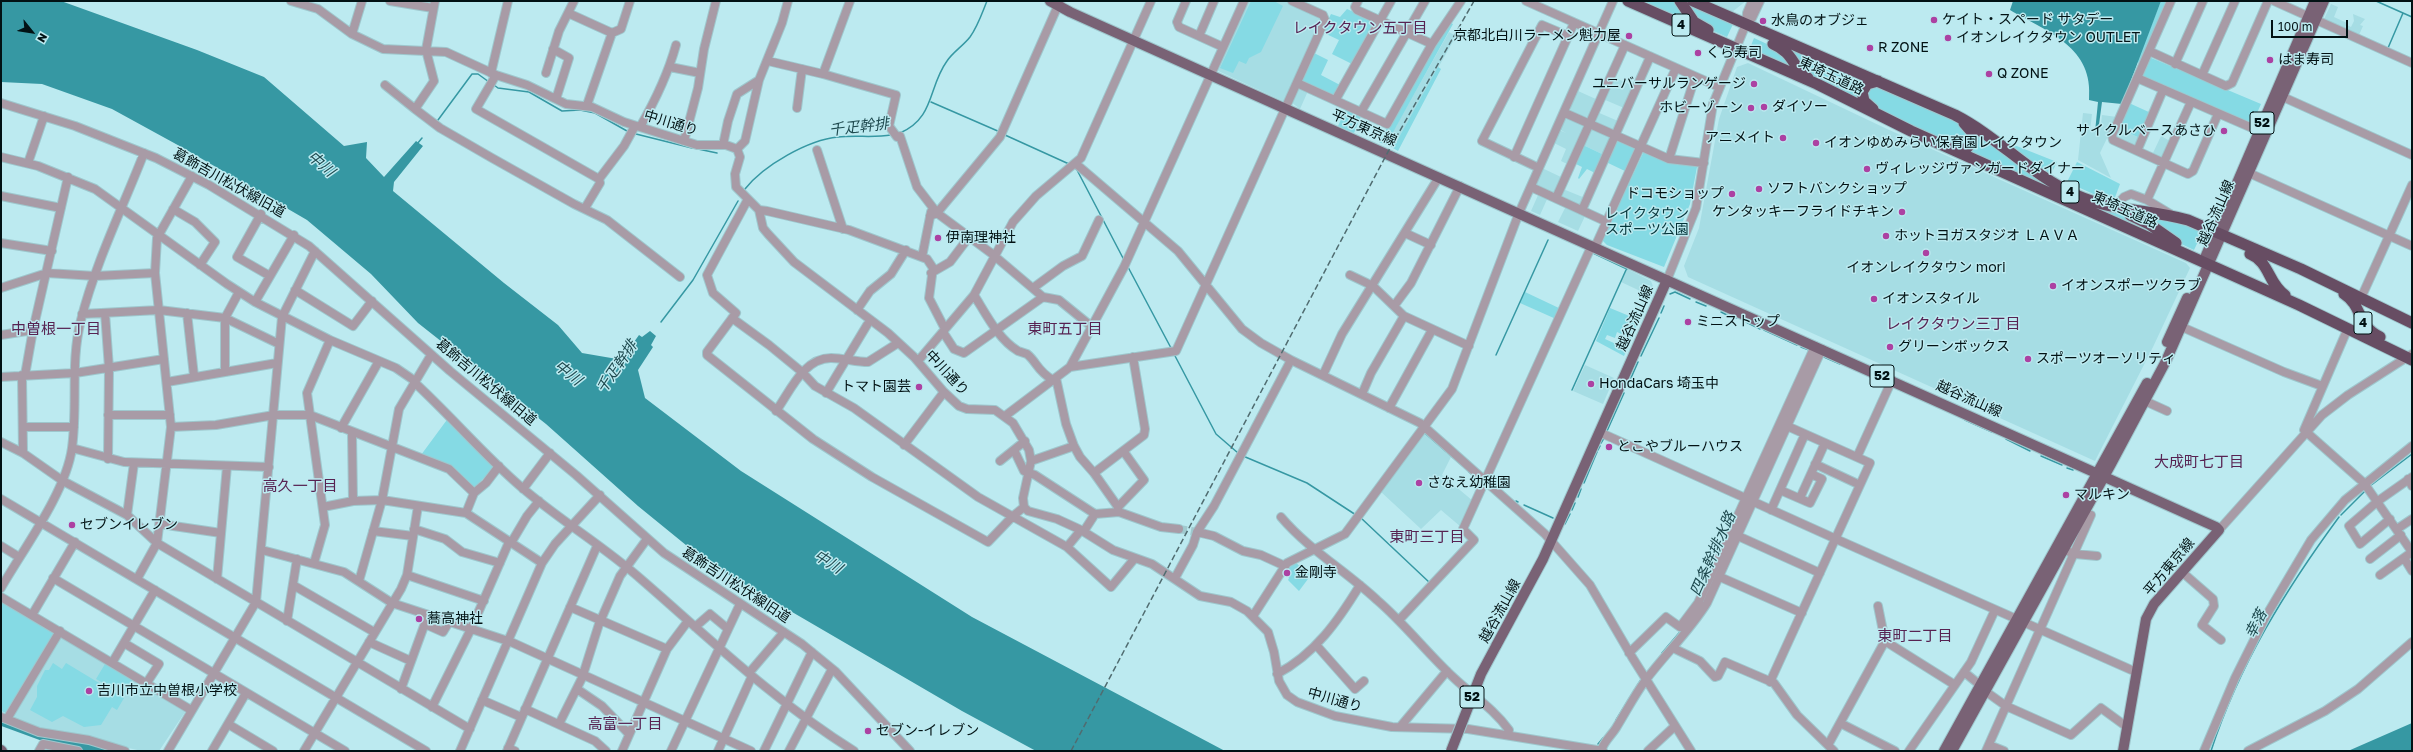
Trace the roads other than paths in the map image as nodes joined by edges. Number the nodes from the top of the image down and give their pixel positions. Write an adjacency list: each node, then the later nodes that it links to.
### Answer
1 (291, 1): 42 (street, 中川通り)
2 (362, 1): 42 (street)
3 (390, 1): 34 (street)
4 (508, 1): 67 (street)
5 (574, 1): 35 (street)
6 (630, 1): 40 (street)
7 (716, 1): 63 (street)
8 (788, 1): 56 (street)
9 (850, 1): 64 (street)
10 (1151, 1): 46 (street)
11 (1186, 1): 44 (street)
12 (1214, 1): 44 (street)
13 (1244, 1): 50 (street)
14 (1292, 1): 72 (street)
15 (1358, 1): 37 (street)
16 (1391, 1): 37 (street)
17 (1425, 1): 41 (street)
18 (1461, 1): 47 (street)
19 (1526, 1): 38 (street)
20 (1613, 1): 43 (street)
21 (1628, 1): 53 (highway, 東埼玉道路 / 4)
22 (1680, 1): 53 (highway, 4)
23 (1693, 1): 39 (highway, 東埼玉道路 / 4)
24 (1752, 1): 39 (street)
25 (1760, 1): 39 (street)
26 (2171, 1): 54 (street)
27 (2203, 1): 58 (street)
28 (2235, 1): 66 (street)
29 (2268, 1): 66 (street)
30 (2274, 1): 36 (street)
31 (2315, 1): 36 (main road, 越谷流山線 / 52)
32 (2324, 1): 36 (main road, 越谷流山線 / 52)
33 (1056, 2): 46 (main road, 平方東京線); 132 (street)
34 (434, 5): 52 (street)
35 (568, 13): 40 (street); 51 (street)
36 (2312, 18): 57 (street); 77 (main road, 越谷流山線 / 52); 94 (main road, 越谷流山線 / 52)
37 (1381, 20): 41 (street); 79 (street)
38 (1574, 23): 43 (street); 45 (street)
39 (1746, 24): 53 (street); 71 (highway, 東埼玉道路 / 4); 73 (highway, 4)
40 (612, 33): 82 (street)
41 (1405, 33): 47 (street); 87 (street)
42 (352, 34): 52 (street, 中川通り)
43 (1599, 34): 48 (street); 88 (street)
44 (1199, 36): 50 (street)
45 (1568, 36): 106 (street); 106 (street)
46 (1133, 40): 65 (main road, 平方東京線); 111 (street)
47 (1432, 44): 87 (street)
48 (1625, 45): 55 (street); 91 (street)
49 (676, 46): 59 (street)
50 (1223, 47): 65 (street)
51 (553, 49): 62 (street); 78 (street)
52 (426, 50): 67 (street, 中川通り); 84 (street)
53 (1735, 50): 73 (highway, 東埼玉道路 / 4); 75 (street)
54 (2149, 52): 58 (street); 69 (street)
55 (1650, 57): 60 (street); 95 (street)
56 (768, 61): 61 (street); 70 (street)
57 (2412, 62)
58 (2175, 64): 66 (street)
59 (670, 67): 63 (street); 93 (street)
60 (1676, 68): 68 (street); 98 (street)
61 (802, 69): 64 (street); 83 (street)
62 (546, 73)
63 (700, 73): 96 (street)
64 (823, 74): 132 (street)
65 (1210, 75): 85 (main road, 平方東京線); 137 (street)
66 (2202, 75)
67 (494, 76): 78 (street, 中川通り); 117 (street)
68 (1695, 77): 75 (street); 107 (street)
69 (2137, 78): 76 (street); 102 (street)
70 (759, 80): 97 (street); 99 (street)
71 (1878, 81): 86 (highway, 東埼玉道路 / 4); 92 (highway, 4)
72 (1297, 83): 79 (street); 85 (street)
73 (1817, 84): 92 (highway, 東埼玉道路 / 4)
74 (385, 86): 84 (street)
75 (1719, 87): 109 (street)
76 (2163, 90): 80 (street); 102 (street)
77 (2283, 97): 104 (street); 113 (main road, 越谷流山線 / 52)
78 (556, 99): 82 (street, 中川通り)
79 (1336, 99): 87 (street)
80 (2191, 102): 89 (street); 110 (street)
81 (1, 103): 90 (street, 葛飾吉川松伏線旧道)
82 (587, 105): 93 (street, 中川通り)
83 (797, 108)
84 (415, 109): 127 (street)
85 (1286, 109): 116 (main road, 平方東京線); 166 (street)
86 (1943, 110): 101 (highway, 4); 128 (highway, 東埼玉道路 / 4)
87 (1361, 112)
88 (1565, 113): 91 (street); 112 (street)
89 (2218, 114): 94 (street); 110 (street)
90 (44, 116): 103 (street, 葛飾吉川松伏線旧道); 108 (street)
91 (1590, 123): 95 (street); 122 (street)
92 (1893, 123): 101 (highway, 東埼玉道路 / 4)
93 (638, 126): 96 (street, 中川通り); 117 (street)
94 (2259, 132): 142 (main road, 越谷流山線 / 52)
95 (1615, 135): 98 (street); 131 (street)
96 (684, 141): 97 (street, 中川通り)
97 (723, 145): 99 (street, 中川通り)
98 (1641, 147): 107 (street); 138 (street)
99 (737, 149): 123 (street, 中川通り)
100 (817, 150): 139 (street)
101 (1954, 150): 155 (highway, 東埼玉道路 / 4)
102 (2137, 151): 110 (street)
103 (144, 153): 114 (street, 葛飾吉川松伏線旧道); 126 (street)
104 (2412, 155)
105 (1, 157): 108 (street)
106 (1514, 157): 112 (street)
107 (1669, 159): 109 (street)
108 (28, 163): 115 (street)
109 (1704, 163): 164 (street)
110 (2163, 163): 124 (street)
111 (1073, 165): 137 (street); 154 (street)
112 (1539, 168): 120 (street)
113 (2249, 173): 142 (main road, 越谷流山線 / 52); 144 (street)
114 (192, 176): 129 (street); 134 (street, 葛飾吉川松伏線旧道)
115 (68, 177): 125 (street); 126 (street)
116 (1439, 177): 119 (main road, 平方東京線); 140 (street)
117 (599, 179): 127 (street)
118 (2412, 185): 144 (street)
119 (1460, 186): 133 (main road, 平方東京線); 147 (street)
120 (1531, 187): 122 (street); 133 (street)
121 (1, 196): 125 (street)
122 (1556, 198): 131 (street)
123 (748, 199): 130 (street, 中川通り); 187 (street)
124 (2147, 200): 128 (street); 135 (street)
125 (61, 208): 151 (street)
126 (123, 208): 141 (street); 161 (street)
127 (585, 208): 163 (street)
128 (2114, 208): 135 (highway, 東埼玉道路 / 4); 155 (highway, 4)
129 (173, 209): 141 (street); 156 (street)
130 (759, 210): 139 (street); 180 (street, 中川通り)
131 (1582, 210): 138 (street)
132 (933, 212): 145 (street); 153 (street)
133 (1519, 213): 148 (main road, 平方東京線); 201 (street)
134 (260, 214): 143 (street, 葛飾吉川松伏線旧道); 162 (street)
135 (2172, 216): 142 (highway, 東埼玉道路 / 4)
136 (1099, 220): 169 (street)
137 (1144, 221): 166 (street); 190 (street)
138 (1607, 222): 148 (street)
139 (843, 229): 150 (street)
140 (1405, 232): 147 (street); 167 (street)
141 (158, 234): 156 (street); 158 (street)
142 (2219, 234): 155 (main road, 越谷流山線 / 52); 165 (highway, 東埼玉道路 / 4); 177 (highway, 4)
143 (294, 235): 152 (street, 葛飾吉川松伏線旧道); 162 (street)
144 (2389, 236): 149 (street); 174 (street)
145 (969, 237): 154 (street); 159 (street)
146 (1, 243): 151 (street)
147 (1431, 245): 178 (street)
148 (1594, 246): 164 (main road, 平方東京線); 276 (street)
149 (2412, 246)
150 (906, 250): 153 (street); 180 (street)
151 (52, 251): 157 (street)
152 (315, 251): 170 (street); 175 (street, 葛飾吉川松伏線旧道)
153 (922, 257): 159 (street)
154 (994, 257): 169 (street); 172 (street)
155 (2205, 261): 177 (highway, 東埼玉道路 / 4); 191 (main road, 越谷流山線 / 52); 273 (main road, 越谷流山線 / 52)
156 (200, 264): 171 (street)
157 (47, 273): 161 (street); 168 (street); 193 (street)
158 (155, 273): 161 (street); 179 (street)
159 (931, 273): 196 (street)
160 (1350, 275): 167 (street)
161 (95, 276): 183 (street)
162 (270, 276): 176 (street)
163 (680, 276)
164 (1667, 280): 202 (main road, 越谷流山線 / 52); 244 (main road, 越谷流山線 / 52)
165 (2326, 282): 174 (highway, 東埼玉道路 / 4); 205 (highway, 4)
166 (1206, 284): 204 (street); 208 (street)
167 (1373, 286): 178 (street); 219 (street)
168 (1, 288)
169 (1033, 288): 173 (street)
170 (295, 290): 175 (street); 185 (street)
171 (239, 292): 176 (street); 186 (street)
172 (974, 295): 194 (street); 196 (street)
173 (1043, 297): 190 (street); 194 (street)
174 (2361, 298): 188 (highway, 東埼玉道路 / 4)
175 (372, 301): 203 (street, 葛飾吉川松伏線旧道)
176 (255, 302): 185 (street)
177 (2299, 305): 192 (highway, 東埼玉道路 / 4)
178 (1394, 306): 184 (street)
179 (159, 310): 181 (street); 182 (street); 206 (street)
180 (856, 310): 199 (street, 中川通り)
181 (105, 313): 183 (street); 213 (street)
182 (187, 313): 186 (street); 218 (street)
183 (82, 314): 216 (street)
184 (1404, 316): 195 (street); 228 (street)
185 (282, 317): 198 (street); 200 (street)
186 (225, 318): 200 (street); 214 (street)
187 (732, 318): 215 (street); 231 (street)
188 (2412, 323)
189 (867, 325): 207 (street)
190 (1091, 326): 212 (street)
191 (2182, 327): 225 (street); 229 (main road, 越谷流山線 / 52)
192 (2348, 328): 205 (highway, 東埼玉道路 / 4); 225 (street)
193 (33, 330): 197 (street); 217 (street)
194 (997, 330): 196 (street); 221 (street)
195 (1432, 330): 201 (street); 230 (street)
196 (944, 331): 210 (street)
197 (1, 335)
198 (330, 340): 209 (street); 236 (street)
199 (898, 343): 207 (street); 210 (street, 中川通り)
200 (279, 344): 211 (street)
201 (1469, 346): 242 (street)
202 (1818, 347): 222 (main road, 越谷流山線 / 52); 238 (street); 286 (street)
203 (431, 355): 224 (street); 259 (street, 葛飾吉川松伏線旧道)
204 (1133, 357): 212 (street); 257 (street)
205 (2410, 357): 245 (street)
206 (164, 359): 213 (street); 223 (street)
207 (846, 360): 215 (street); 227 (street)
208 (1291, 360): 219 (street); 311 (street)
209 (379, 361): 224 (street); 243 (street)
210 (918, 361): 226 (street, 中川通り)
211 (278, 363): 214 (street); 235 (street)
212 (1070, 367): 221 (street)
213 (110, 368): 216 (street); 233 (street)
214 (225, 371): 218 (street)
215 (802, 372): 227 (street); 231 (street)
216 (75, 373): 217 (street); 240 (street)
217 (23, 375): 220 (street); 239 (street)
218 (194, 376): 223 (street)
219 (1323, 376): 228 (street)
220 (1, 377)
221 (1054, 379): 237 (street); 252 (street)
222 (1892, 380): 260 (street); 273 (main road, 越谷流山線 / 52)
223 (167, 382): 234 (street)
224 (415, 382): 255 (street); 268 (street)
225 (2322, 386): 245 (street)
226 (944, 392): 237 (street, 中川通り); 251 (street)
227 (826, 394): 251 (street)
228 (1362, 394): 230 (street)
229 (2145, 402): 232 (street); 273 (main road, 越谷流山線 / 52)
230 (1389, 408): 242 (street)
231 (776, 411): 299 (street)
232 (2167, 411)
233 (108, 415): 234 (street); 261 (street)
234 (170, 415): 241 (street)
235 (274, 415): 236 (street); 241 (street); 269 (street)
236 (310, 415): 243 (street); 291 (street)
237 (1005, 416): 248 (street)
238 (1787, 426): 247 (street); 286 (street)
239 (24, 427): 240 (street); 258 (street)
240 (74, 427): 254 (street)
241 (172, 427): 265 (street)
242 (1424, 427): 276 (street); 325 (street)
243 (341, 428): 246 (street)
244 (1600, 432): 286 (street); 317 (main road, 越谷流山線 / 52)
245 (2305, 432): 277 (street); 308 (street)
246 (352, 433): 255 (street); 287 (street)
247 (1805, 434): 250 (street); 280 (street)
248 (1025, 441): 256 (street); 263 (street)
249 (1, 442): 258 (street)
250 (1824, 443): 260 (street); 266 (street)
251 (904, 445): 299 (street)
252 (1074, 446): 263 (street); 271 (street)
253 (2412, 446): 277 (street)
254 (72, 448): 261 (street); 274 (street)
255 (392, 448): 281 (street); 285 (street)
256 (1014, 450): 262 (street); 270 (street)
257 (1124, 452): 271 (street); 293 (street)
258 (23, 453): 274 (street)
259 (550, 453): 279 (street); 282 (street, 葛飾吉川松伏線旧道)
260 (1857, 457): 278 (street)
261 (108, 459): 264 (street)
262 (1000, 461)
263 (1031, 461): 270 (street)
264 (134, 463): 265 (street); 298 (street)
265 (167, 464): 267 (street); 304 (street)
266 (1815, 464): 272 (street); 278 (street)
267 (227, 466): 269 (street); 310 (street)
268 (499, 466): 279 (street); 281 (street)
269 (269, 467): 324 (street)
270 (1029, 473): 292 (street); 296 (street)
271 (1094, 473): 293 (street)
272 (1811, 474): 283 (street); 283 (street)
273 (2101, 474): 308 (main road); 326 (main road, 越谷流山線 / 52); 371 (main road, 越谷流山線 / 52)
274 (63, 481): 298 (street); 303 (street)
275 (2411, 481): 289 (street)
276 (1485, 482): 317 (street); 368 (street)
277 (2364, 483): 289 (street); 473 (street)
278 (1860, 485): 316 (street)
279 (523, 489): 288 (street)
280 (1780, 490): 283 (street); 294 (street)
281 (474, 493): 295 (street)
282 (600, 495): 305 (street); 315 (street, 葛飾吉川松伏線旧道)
283 (1800, 498)
284 (1, 499): 303 (street)
285 (382, 500): 287 (street); 290 (street); 309 (street)
286 (1750, 500): 294 (street); 314 (street); 394 (street)
287 (353, 501): 291 (street)
288 (539, 501): 305 (street); 320 (street)
289 (2378, 501): 301 (street); 301 (street)
290 (418, 506): 295 (street); 313 (street)
291 (323, 507): 335 (street)
292 (1024, 507): 299 (street); 307 (street, 中川通り)
293 (1118, 510): 296 (street); 306 (street)
294 (1771, 510): 316 (street)
295 (466, 513): 320 (street)
296 (1095, 514): 307 (street)
297 (2091, 515): 328 (street)
298 (127, 516): 319 (street)
299 (1013, 516): 323 (street)
300 (1281, 517): 325 (street)
301 (2390, 519): 312 (street)
302 (2412, 519): 312 (street)
303 (40, 522): 318 (street); 330 (street)
304 (160, 524): 310 (street); 319 (street)
305 (571, 526): 322 (street); 337 (street)
306 (1179, 529)
307 (1082, 530): 323 (street); 331 (street, 中川通り)
308 (2219, 530): 341 (main road, 平方東京線)
309 (373, 531): 313 (street); 350 (street)
310 (221, 532): 349 (street)
311 (1196, 532): 338 (street); 347 (street)
312 (2399, 532): 327 (street); 334 (street)
313 (413, 533): 336 (street); 343 (street)
314 (1738, 536): 342 (street); 345 (street)
315 (647, 539): 339 (street); 359 (street, 葛飾吉川松伏線旧道)
316 (1836, 539): 342 (street); 362 (street)
317 (1551, 541): 394 (street); 463 (main road, 越谷流山線 / 52, bridge)
318 (75, 542): 346 (street); 348 (street)
319 (158, 543): 348 (street); 349 (street)
320 (510, 543): 336 (street); 337 (street)
321 (1, 546): 330 (street)
322 (597, 546): 339 (street); 361 (street)
323 (1067, 547): 331 (street)
324 (262, 550): 333 (street); 357 (street)
325 (1314, 550): 338 (street); 352 (street)
326 (2064, 550): 328 (street); 371 (main road, 越谷流山線 / 52)
327 (2412, 552): 332 (street)
328 (2076, 554): 329 (street); 378 (street)
329 (2097, 556)
330 (19, 557): 353 (street)
331 (1135, 558): 347 (street, 中川通り)
332 (2404, 558): 340 (street); 344 (street)
333 (297, 559): 335 (street); 351 (street)
334 (2370, 559)
335 (314, 563): 350 (street)
336 (500, 563): 356 (street)
337 (542, 563): 384 (street)
338 (1285, 566): 366 (street)
339 (626, 567): 367 (street); 370 (street)
340 (2412, 571)
341 (2182, 572): 383 (street); 402 (main road, 平方東京線)
342 (1820, 573): 363 (street)
343 (407, 575): 356 (street); 358 (street)
344 (2380, 575)
345 (1720, 576): 363 (street); 391 (street)
346 (54, 578): 364 (street); 374 (street)
347 (1175, 578): 366 (street, 中川通り)
348 (137, 579): 354 (street)
349 (217, 579): 357 (street)
350 (359, 581): 358 (street)
351 (293, 585): 369 (street); 380 (street)
352 (1360, 585): 368 (street); 389 (street)
353 (1, 588)
354 (155, 590): 374 (street); 382 (street)
355 (1, 597): 364 (street)
356 (484, 601): 376 (street)
357 (256, 602): 369 (street); 382 (street)
358 (392, 603): 365 (street); 380 (street)
359 (740, 604): 377 (street); 381 (street, 葛飾吉川松伏線旧道)
360 (1878, 606): 386 (street)
361 (570, 607): 367 (street); 395 (street)
362 (1996, 610): 371 (street); 401 (street)
363 (1802, 613): 409 (street)
364 (32, 615): 379 (street)
365 (428, 615): 372 (street); 373 (street)
366 (1253, 616): 404 (street, 中川通り)
367 (601, 620): 392 (street); 405 (street)
368 (1399, 620): 400 (street)
369 (287, 621): 397 (street)
370 (688, 621): 375 (street); 392 (street)
371 (2020, 621): 378 (street); 412 (main road, 越谷流山線 / 52)
372 (449, 622): 373 (street); 376 (street)
373 (425, 624): 396 (street)
374 (134, 625): 388 (street); 403 (street)
375 (695, 627): 377 (street); 390 (street)
376 (471, 629): 384 (street); 421 (street)
377 (728, 629): 390 (street)
378 (2040, 630): 402 (street); 420 (street)
379 (60, 631): 398 (street); 425 (street)
380 (374, 632): 385 (street)
381 (784, 632): 393 (street, 葛飾吉川松伏線旧道); 406 (street)
382 (235, 638): 403 (street); 416 (street)
383 (2221, 640)
384 (508, 641): 395 (street); 417 (street)
385 (369, 642): 396 (street); 397 (street)
386 (1884, 642): 411 (street); 428 (street)
387 (2412, 642): 474 (street)
388 (124, 643): 398 (street); 410 (street)
389 (1317, 646): 404 (street); 408 (street)
390 (719, 648): 406 (street); 427 (street)
391 (1673, 648): 407 (street); 409 (street)
392 (668, 649): 418 (street)
393 (812, 652): 399 (street, 葛飾吉川松伏線旧道); 419 (street)
394 (1629, 653): 407 (street)
395 (547, 658): 405 (street); 422 (street)
396 (412, 661): 413 (street)
397 (357, 662): 413 (street); 416 (street)
398 (112, 663): 410 (street)
399 (832, 669): 426 (street); 444 (street, 葛飾吉川松伏線旧道)
400 (1447, 671): 432 (street); 437 (street)
401 (1964, 672): 411 (street); 412 (street)
402 (2136, 672): 433 (main road, 平方東京線)
403 (214, 673): 415 (street); 423 (street)
404 (1278, 674): 432 (street, 中川通り)
405 (583, 675): 414 (street); 418 (street)
406 (750, 675): 419 (street); 438 (street)
407 (1644, 678): 431 (street); 464 (street)
408 (1364, 680)
409 (1770, 682): 441 (street)
410 (146, 684): 423 (street)
411 (1955, 686): 468 (street)
412 (1983, 688): 420 (street); 469 (main road, 越谷流山線 / 52); 470 (main road, 越谷流山線 / 52)
413 (401, 689): 421 (street)
414 (577, 689): 430 (street); 436 (street)
415 (246, 692): 429 (street); 435 (street)
416 (336, 698): 435 (street); 440 (street)
417 (482, 700): 424 (street); 434 (street)
418 (643, 702): 427 (street); 436 (street)
419 (786, 704): 426 (street); 460 (street)
420 (2006, 706): 433 (street); 442 (street)
421 (432, 707): 434 (street)
422 (525, 709): 424 (street); 430 (street)
423 (191, 710): 448 (street)
424 (521, 717): 443 (street)
425 (4, 718): 447 (street)
426 (805, 719): 461 (street); 462 (street)
427 (685, 721): 438 (street); 457 (street)
428 (1840, 723): 441 (street); 467 (street)
429 (228, 724): 439 (street); 449 (street)
430 (559, 724): 455 (street)
431 (1675, 726): 465 (street); 466 (street)
432 (1400, 727): 437 (street, 中川通り)
433 (2128, 727): 472 (main road, 平方東京線)
434 (470, 729): 454 (street)
435 (315, 733): 451 (street); 452 (street)
436 (629, 734): 456 (street)
437 (1508, 735): 464 (street, 中川通り)
438 (723, 738): 458 (street); 459 (street)
439 (262, 748): 450 (street)
440 (416, 748): 453 (street)
441 (1831, 748)
442 (1988, 748): 471 (street)
443 (510, 750)
444 (907, 750)
445 (39, 751): 446 (street)
446 (78, 751)
447 (125, 751)
448 (168, 751)
449 (212, 751)
450 (273, 751)
451 (304, 751)
452 (345, 751)
453 (426, 751)
454 (460, 751)
455 (606, 751)
456 (622, 751)
457 (671, 751)
458 (718, 751)
459 (751, 751)
460 (764, 751)
461 (789, 751)
462 (854, 751)
463 (1451, 751)
464 (1602, 751)
465 (1648, 751)
466 (1691, 751)
467 (1895, 751)
468 (1909, 751)
469 (1944, 751)
470 (1952, 751)
471 (2004, 751)
472 (2123, 751)
473 (2204, 751)
474 (2248, 751)

